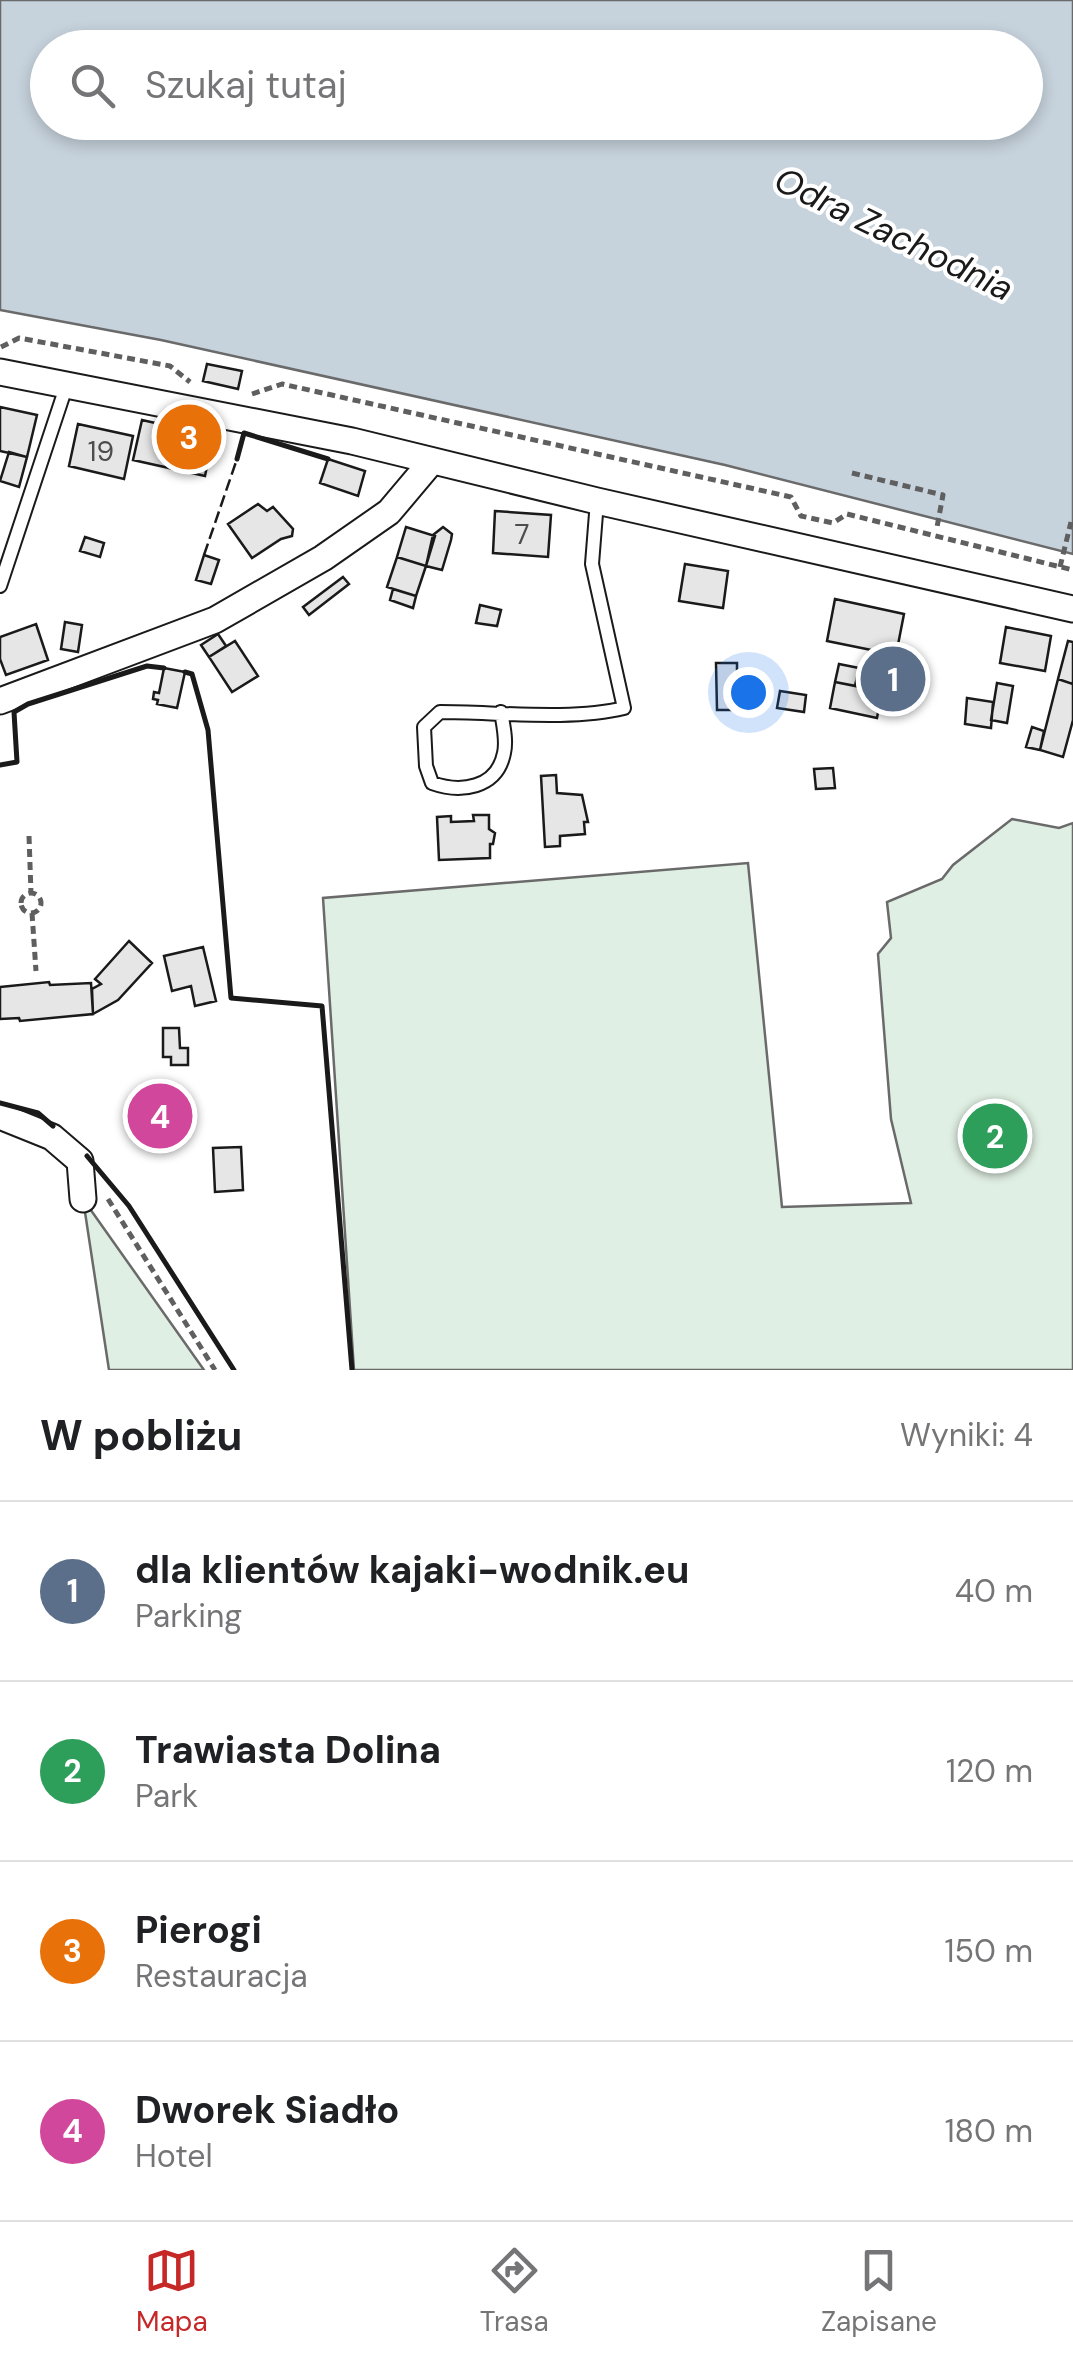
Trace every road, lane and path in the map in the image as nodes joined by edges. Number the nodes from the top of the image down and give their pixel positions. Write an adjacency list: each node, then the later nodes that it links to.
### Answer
1 (0, 347): 4 (path)
2 (0, 372): 3 (street)
3 (67, 384): 6 (street); 13 (lane)
4 (197, 388)
5 (240, 398): 11 (path)
6 (432, 461): 8 (street); 15 (street)
7 (852, 474): 10 (path)
8 (597, 502): 14 (street); 16 (lane)
9 (1070, 522): 11 (path)
10 (937, 527)
11 (1060, 567): 12 (path)
12 (1073, 570)
13 (0, 586)
14 (1073, 609)
15 (0, 701)
16 (501, 712): 16 (lane)
17 (29, 836): 18 (path)
18 (31, 893): 19 (path); 19 (path)
19 (32, 913): 20 (path)
20 (36, 971)
21 (0, 1116): 22 (street)
22 (80, 1161): 23 (street); 24 (path)
23 (83, 1199)
24 (216, 1370)

